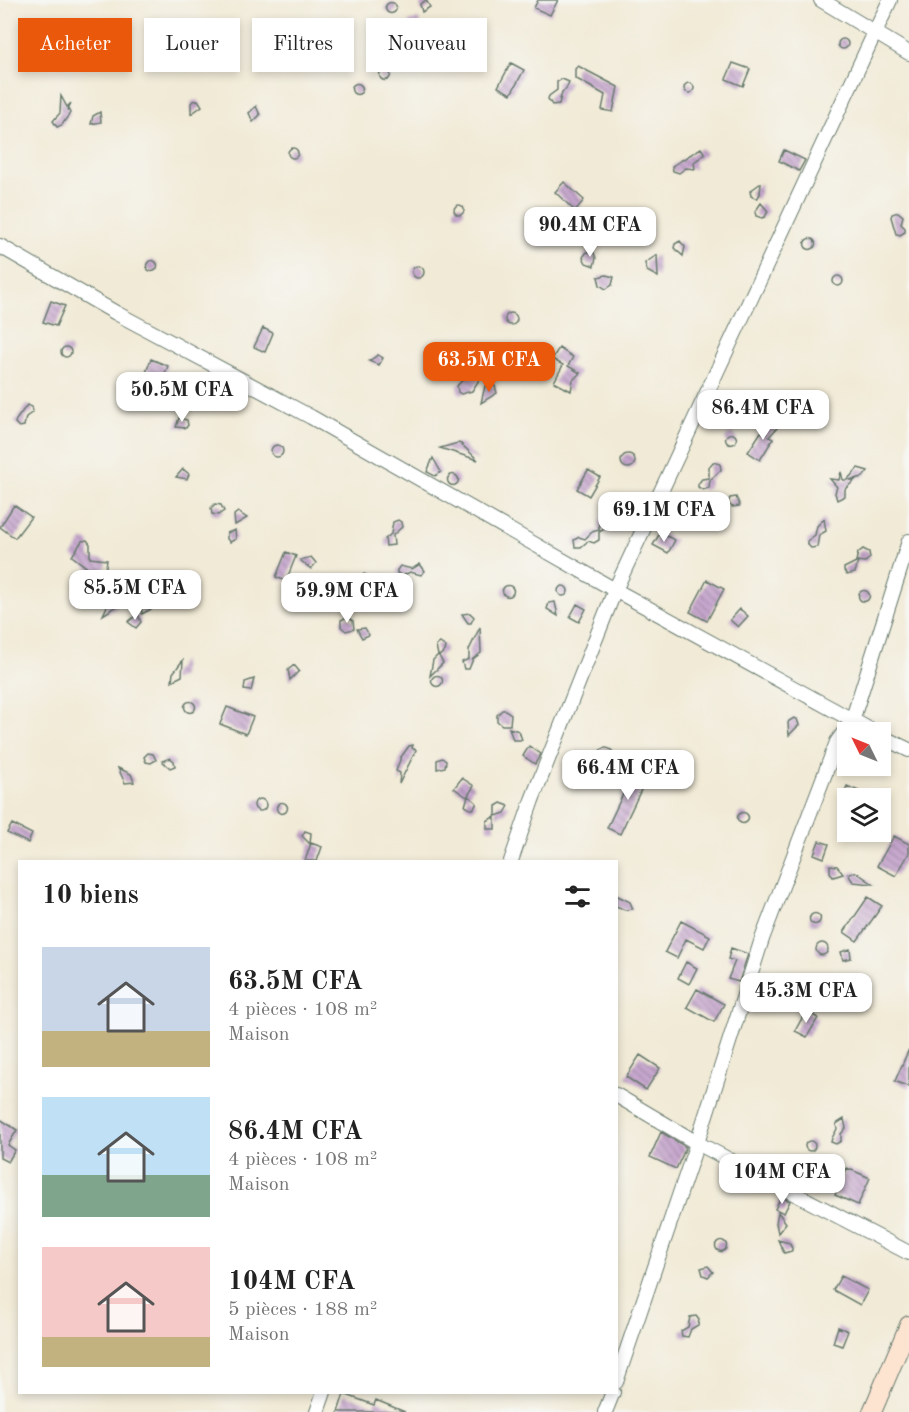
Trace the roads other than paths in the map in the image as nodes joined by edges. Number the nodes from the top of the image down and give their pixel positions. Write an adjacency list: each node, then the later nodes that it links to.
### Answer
1 (821, 0): 3 (street)
2 (890, 0): 3 (street)
3 (875, 33): 4 (street); 7 (street)
4 (909, 53)
5 (0, 246): 7 (street)
6 (909, 541): 8 (street)
7 (615, 590): 8 (street); 11 (street)
8 (852, 721): 13 (street)
9 (891, 741): 10 (street)
10 (909, 750)
11 (511, 860)
12 (618, 1096): 13 (street)
13 (697, 1143): 14 (street); 16 (street)
14 (909, 1253)
15 (909, 1325): 21 (street)
16 (618, 1376)
17 (323, 1394): 19 (street)
18 (612, 1394): 20 (street)
19 (317, 1412)
20 (605, 1412)
21 (872, 1412)

